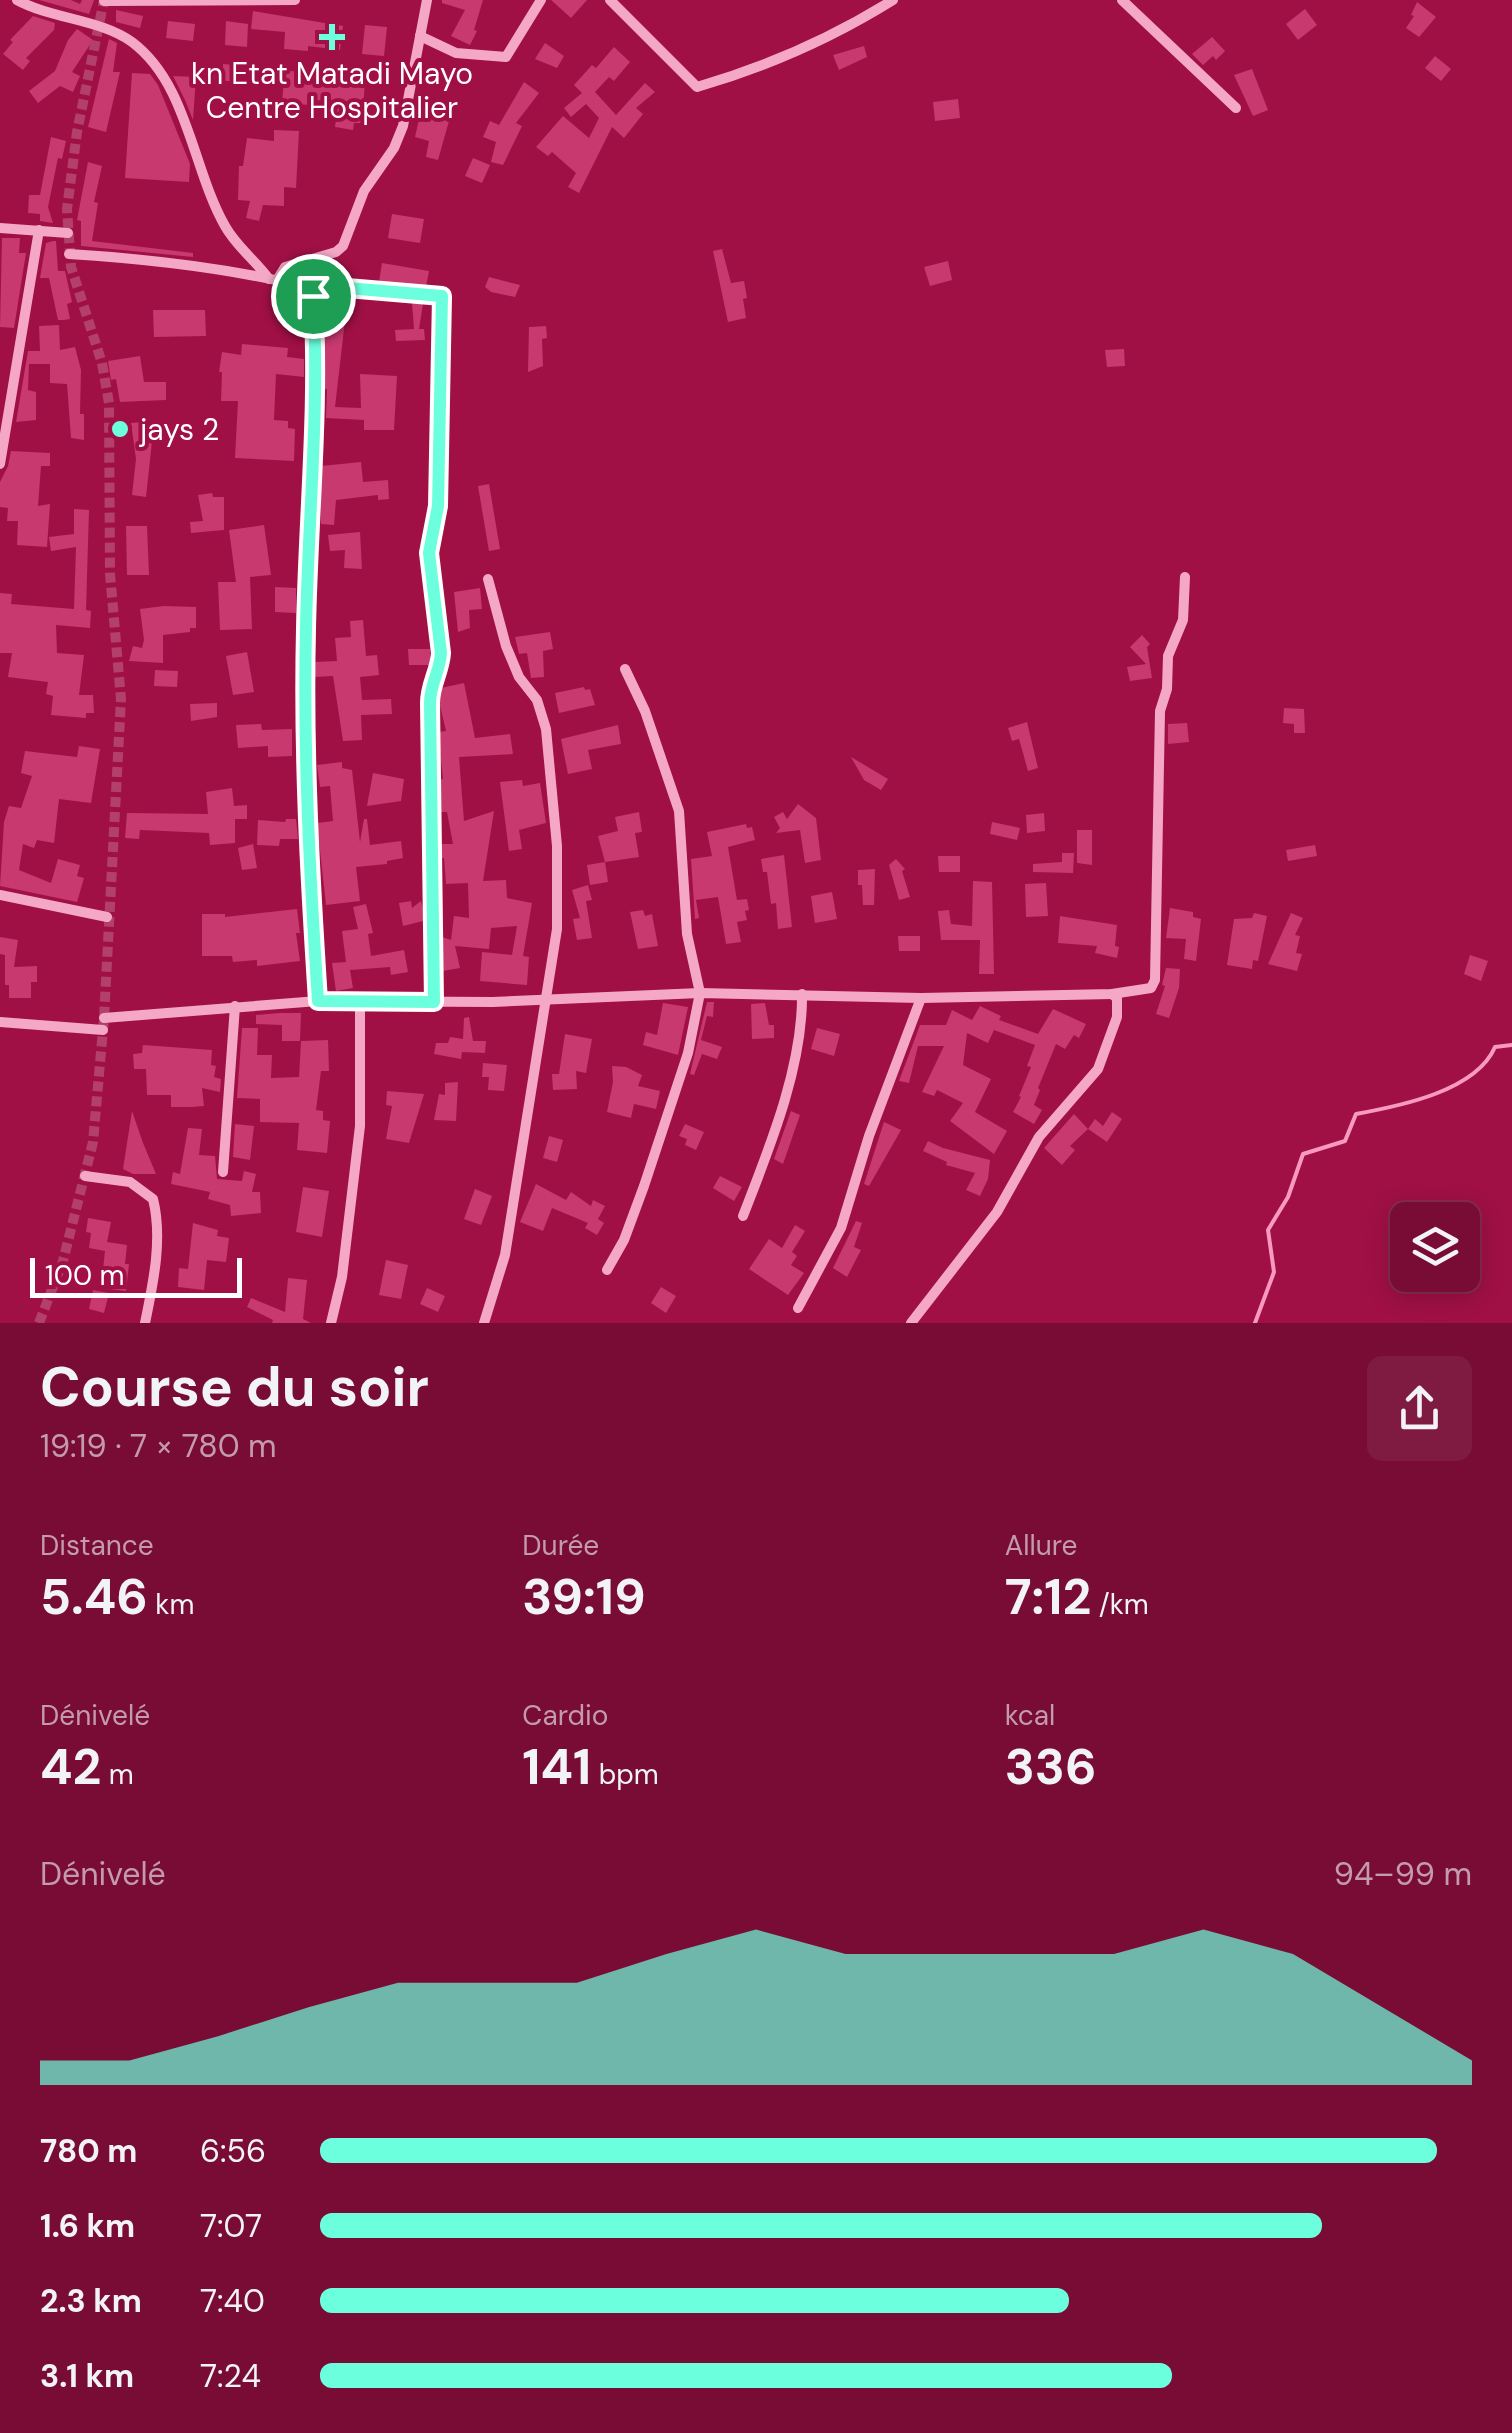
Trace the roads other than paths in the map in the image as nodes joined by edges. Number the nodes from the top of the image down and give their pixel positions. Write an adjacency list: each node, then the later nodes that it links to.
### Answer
1 (17, 0): 15 (street)
2 (293, 0): 8 (street)
3 (426, 0): 9 (street)
4 (541, 0): 9 (street)
5 (610, 0): 6 (street)
6 (892, 0)
7 (1122, 0): 10 (street)
8 (104, 1)
9 (420, 36): 15 (street)
10 (1236, 108)
11 (0, 228): 12 (street)
12 (39, 230): 13 (street); 17 (street)
13 (68, 233)
14 (69, 254): 15 (street)
15 (273, 279): 16 (street)
16 (313, 296): 28 (street); 30 (street)
17 (0, 464)
18 (1186, 577): 25 (street)
19 (488, 578): 27 (street)
20 (625, 669): 23 (street)
21 (0, 895): 22 (street)
22 (108, 917)
23 (700, 993): 24 (street); 27 (street); 36 (street)
24 (802, 994): 26 (street); 35 (street)
25 (1112, 994): 26 (street); 41 (street)
26 (921, 998): 37 (street)
27 (548, 1000): 30 (street); 40 (street)
28 (318, 1001): 29 (street); 31 (street)
29 (360, 1002): 30 (street); 39 (street)
30 (434, 1002)
31 (235, 1006): 32 (street); 33 (street)
32 (0, 1022)
33 (222, 1172)
34 (85, 1176): 38 (street)
35 (743, 1216)
36 (607, 1270)
37 (798, 1308)
38 (145, 1323)
39 (332, 1323)
40 (484, 1323)
41 (911, 1323)

